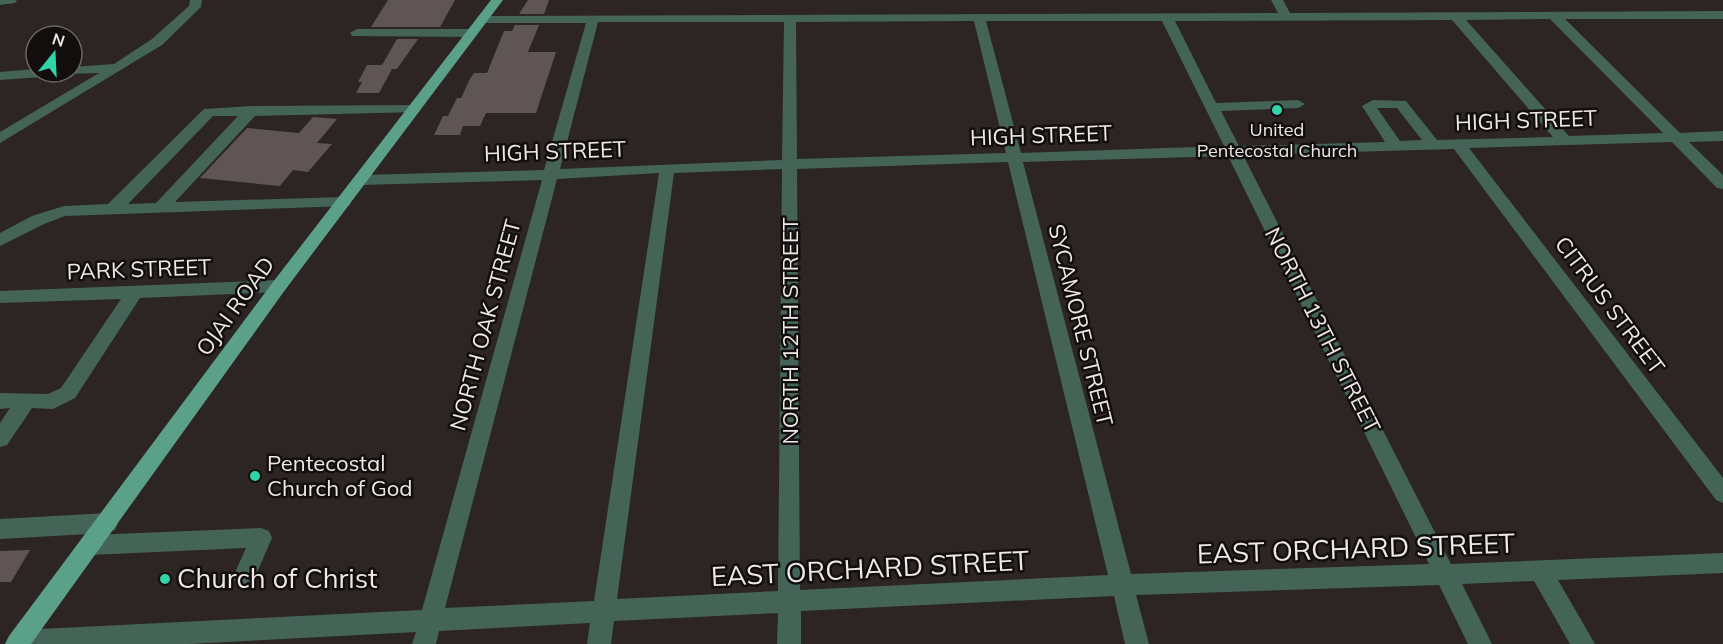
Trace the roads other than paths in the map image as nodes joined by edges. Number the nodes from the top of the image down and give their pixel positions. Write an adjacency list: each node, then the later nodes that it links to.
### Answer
1 (11, 0): 9 (street)
2 (196, 0): 23 (street)
3 (497, 0): 21 (main road, OJAI ROAD)
4 (917, 0): 19 (street)
5 (991, 0): 17 (street, SYCAMORE STREET)
6 (1277, 0): 16 (street)
7 (1461, 0): 12 (street)
8 (1605, 0): 10 (street)
9 (0, 1)
10 (1620, 14): 13 (street); 14 (street)
11 (1455, 15): 12 (street); 16 (street); 34 (street)
12 (1474, 15): 13 (street)
13 (1552, 15): 33 (street)
14 (1723, 15)
15 (1166, 16): 16 (street); 17 (street); 28 (street, NORTH 13TH STREET)
16 (1286, 16)
17 (986, 17): 19 (street); 39 (street, SYCAMORE STREET)
18 (790, 18): 19 (street); 20 (street); 40 (street, NORTH 12TH STREET)
19 (920, 18)
20 (592, 19): 21 (street); 42 (street, NORTH OAK STREET)
21 (478, 26): 22 (street); 29 (main road, OJAI ROAD)
22 (357, 33)
23 (116, 68): 24 (street); 32 (street)
24 (84, 70)
25 (24, 74): 26 (street)
26 (0, 76)
27 (1298, 105): 28 (street)
28 (1210, 107): 38 (street, NORTH 13TH STREET)
29 (414, 108): 30 (street); 43 (main road, OJAI ROAD)
30 (252, 110): 46 (street); 47 (street)
31 (1723, 136): 33 (street, HIGH STREET)
32 (0, 138)
33 (1676, 138): 34 (street, HIGH STREET); 44 (street)
34 (1565, 141): 35 (street, HIGH STREET)
35 (1458, 144): 36 (street, HIGH STREET); 55 (street, CITRUS STREET)
36 (1433, 145): 37 (street, HIGH STREET); 37 (street)
37 (1396, 147): 38 (street, HIGH STREET)
38 (1233, 151): 39 (street, HIGH STREET); 61 (street, NORTH 13TH STREET)
39 (1014, 158): 40 (street, HIGH STREET); 63 (street, SYCAMORE STREET)
40 (790, 165): 41 (street, HIGH STREET); 64 (street, NORTH 12TH STREET)
41 (667, 168): 42 (street, HIGH STREET); 65 (street)
42 (550, 175): 43 (street, HIGH STREET); 66 (street, NORTH OAK STREET)
43 (360, 180): 45 (main road, OJAI ROAD)
44 (1723, 184)
45 (343, 202): 46 (street); 49 (main road, OJAI ROAD)
46 (160, 208): 47 (street)
47 (112, 210): 48 (street)
48 (0, 240)
49 (279, 286): 50 (street, PARK STREET); 56 (main road, OJAI ROAD)
50 (134, 293): 51 (street, PARK STREET); 52 (street)
51 (0, 297)
52 (27, 400): 53 (street); 54 (street)
53 (0, 401)
54 (0, 439)
55 (1723, 494)
56 (106, 523): 57 (street); 58 (main road, OJAI ROAD)
57 (0, 529)
58 (90, 545): 62 (street); 68 (main road, OJAI ROAD)
59 (1723, 563): 60 (street, EAST ORCHARD STREET)
60 (1541, 572): 61 (street, EAST ORCHARD STREET); 73 (street)
61 (1446, 573): 63 (street, EAST ORCHARD STREET); 72 (street, NORTH 13TH STREET)
62 (244, 577)
63 (1122, 586): 64 (street, EAST ORCHARD STREET); 71 (street, SYCAMORE STREET)
64 (789, 602): 65 (street, EAST ORCHARD STREET); 70 (street, NORTH 12TH STREET)
65 (604, 610): 66 (street, EAST ORCHARD STREET); 69 (street)
66 (427, 633): 67 (street, EAST ORCHARD STREET)
67 (248, 637): 68 (street, EAST ORCHARD STREET)
68 (19, 642)
69 (599, 644)
70 (789, 644)
71 (1137, 644)
72 (1480, 644)
73 (1583, 644)

